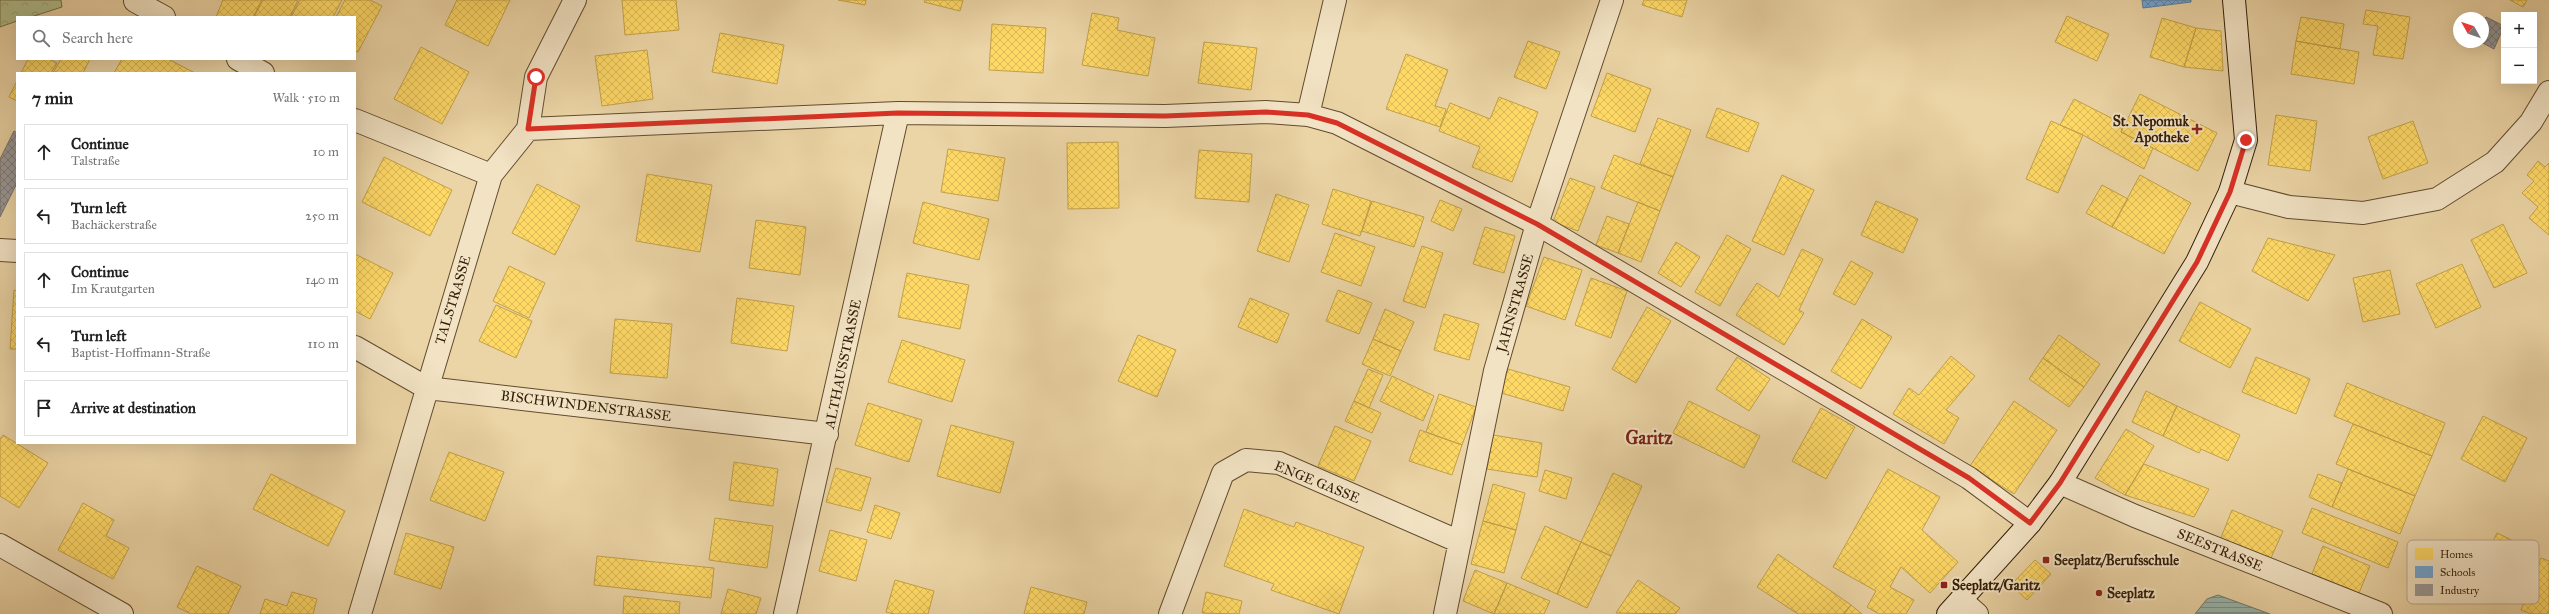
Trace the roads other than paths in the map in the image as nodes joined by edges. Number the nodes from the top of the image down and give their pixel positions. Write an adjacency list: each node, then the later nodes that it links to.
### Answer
1 (575, 0): 13 (street)
2 (1335, 0): 11 (street)
3 (1612, 0): 16 (street, JAHNSTRASSE)
4 (2234, 0): 15 (street)
5 (135, 1): 6 (street)
6 (162, 16)
7 (240, 60): 8 (street)
8 (261, 72)
9 (2549, 92): 15 (street)
10 (898, 113): 11 (street); 13 (street); 21 (street, ALTHAUSSTRASSE)
11 (1308, 115): 16 (street)
12 (356, 120): 14 (street)
13 (528, 129): 14 (street, TALSTRASSE)
14 (491, 175): 20 (street, TALSTRASSE)
15 (2230, 192): 22 (street)
16 (1537, 224): 23 (street); 24 (street, JAHNSTRASSE)
17 (0, 250): 18 (street)
18 (16, 251)
19 (356, 348): 20 (street, BISCHWINDENSTRASSE)
20 (427, 388): 21 (street, BISCHWINDENSTRASSE); 28 (street, TALSTRASSE)
21 (827, 434): 29 (street, ALTHAUSSTRASSE)
22 (2060, 483): 23 (street); 33 (street, SEESTRASSE)
23 (2030, 523): 26 (street)
24 (1460, 542): 30 (street, ENGE GASSE); 31 (street, JAHNSTRASSE)
25 (0, 545): 27 (street)
26 (1954, 607): 32 (street)
27 (122, 614)
28 (360, 614)
29 (785, 614)
30 (1170, 614)
31 (1445, 614)
32 (1977, 614)
33 (2381, 614)

